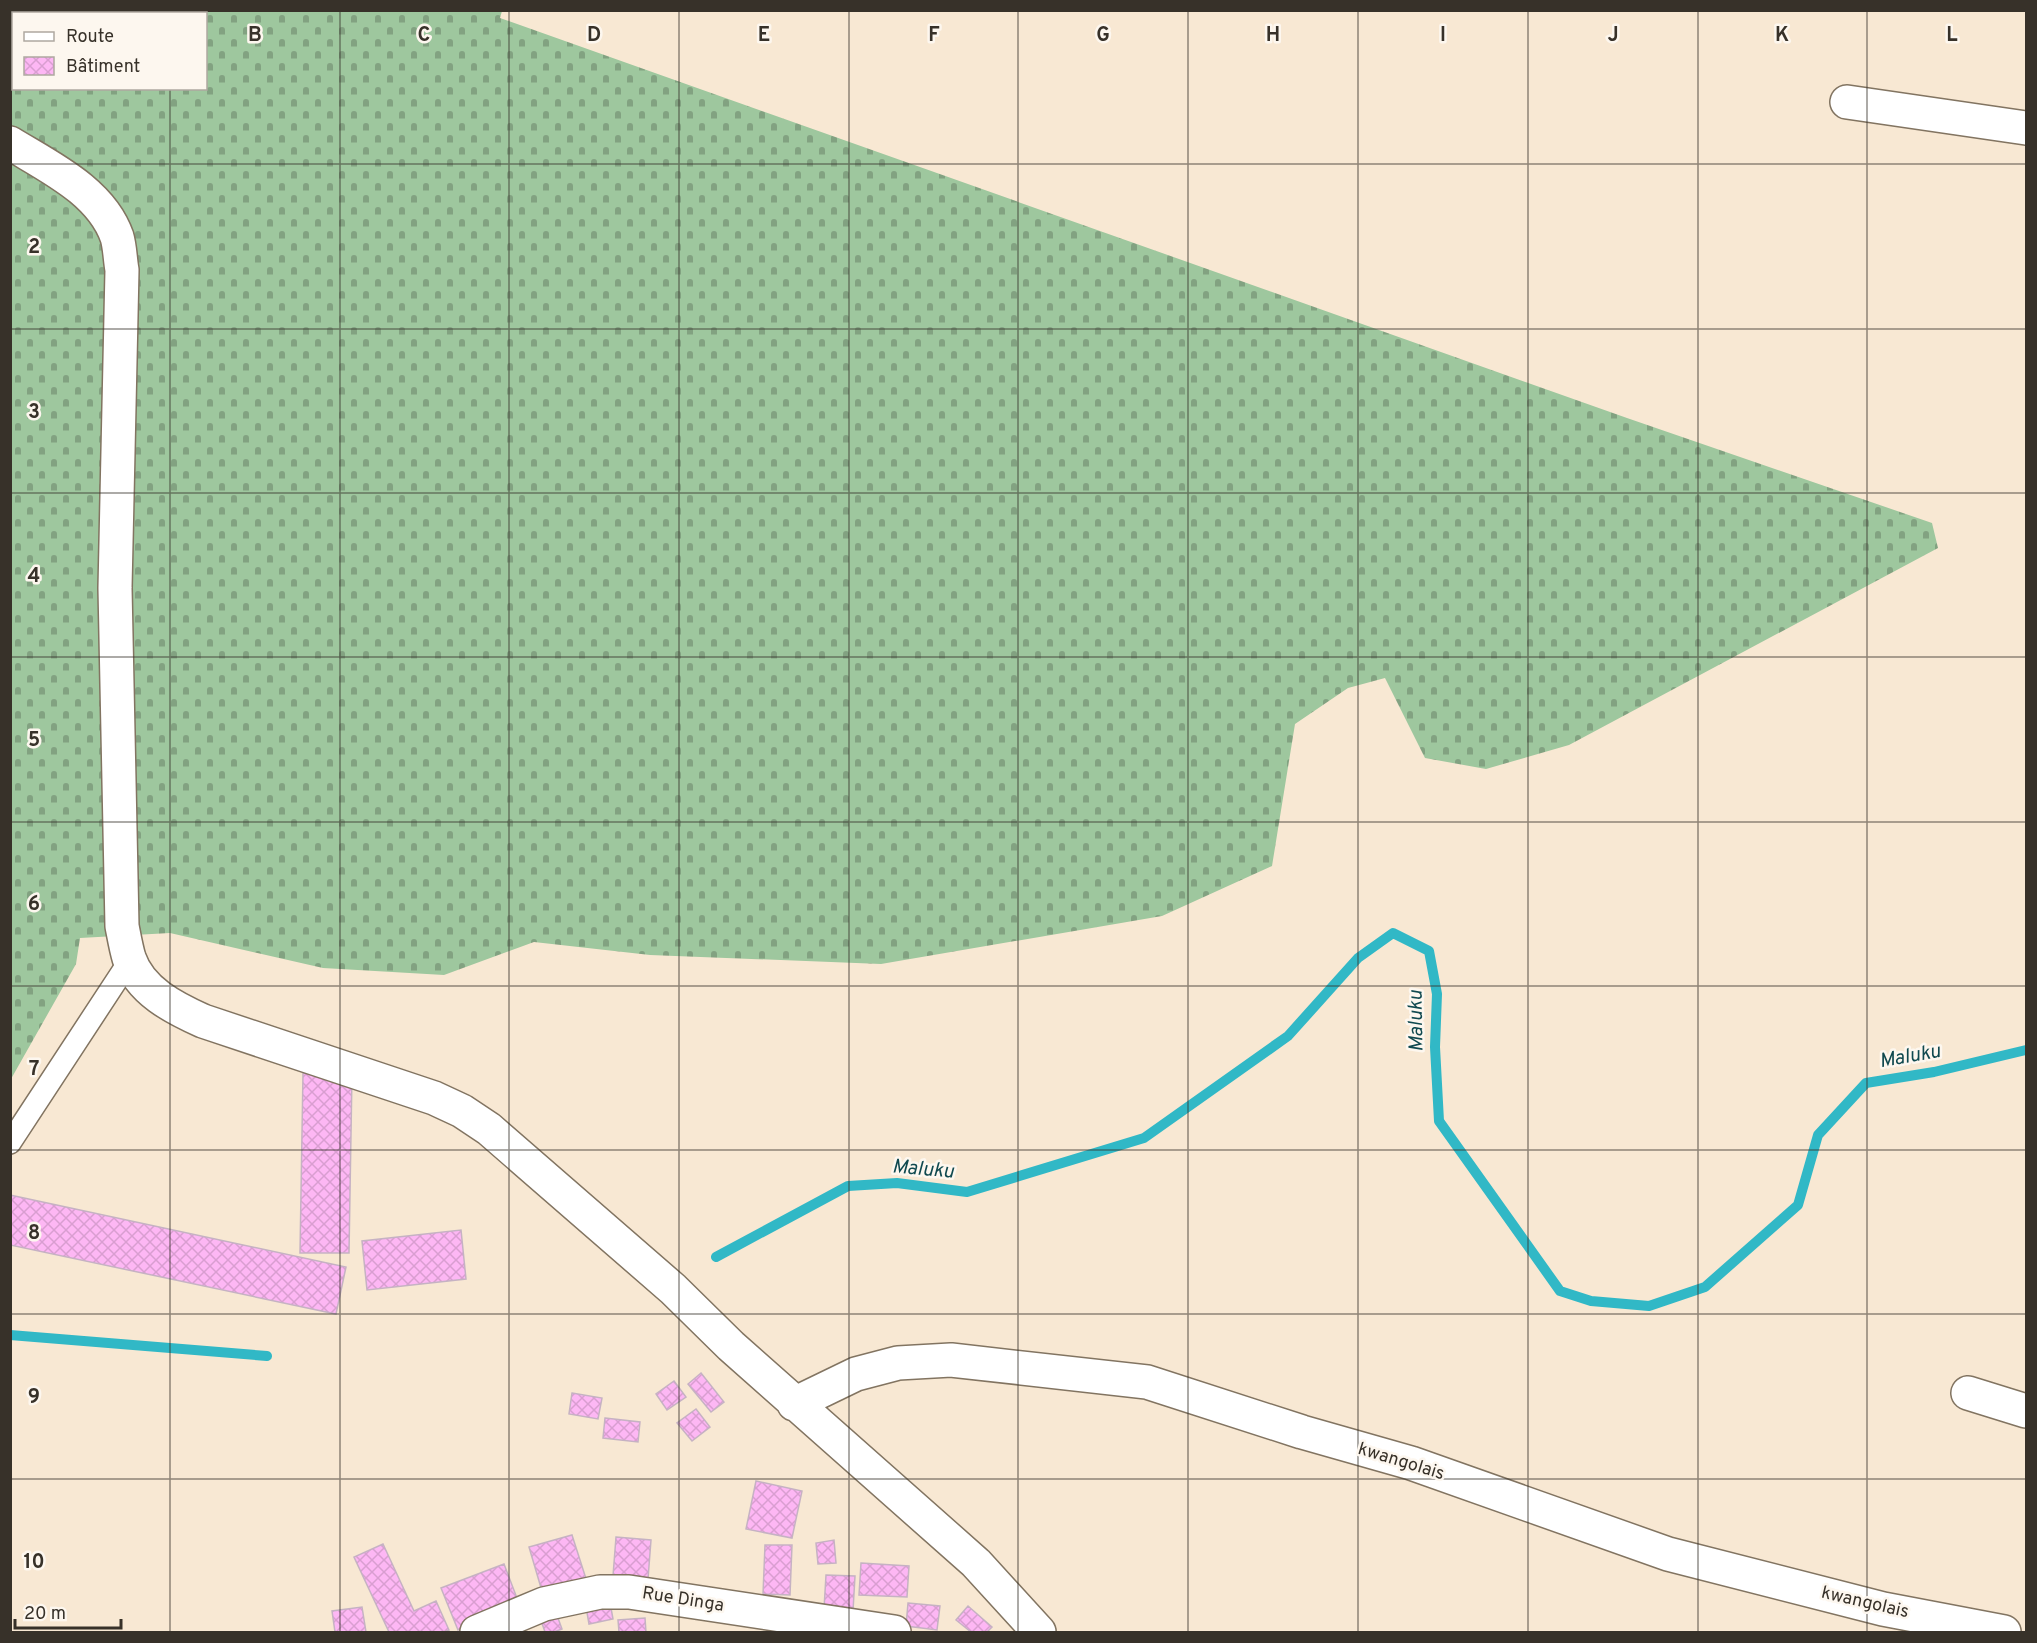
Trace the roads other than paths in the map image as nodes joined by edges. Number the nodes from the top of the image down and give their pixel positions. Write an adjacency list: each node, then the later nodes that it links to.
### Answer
1 (1847, 102): 2 (street)
2 (2026, 128)
3 (10, 143): 4 (street)
4 (130, 960): 5 (lane); 7 (street)
5 (10, 1143)
6 (1968, 1393): 8 (street)
7 (794, 1404): 11 (street); 12 (street, kwangolais)
8 (2026, 1411)
9 (477, 1632): 10 (street, Rue Dinga)
10 (894, 1632)
11 (1039, 1632)
12 (2004, 1632)

